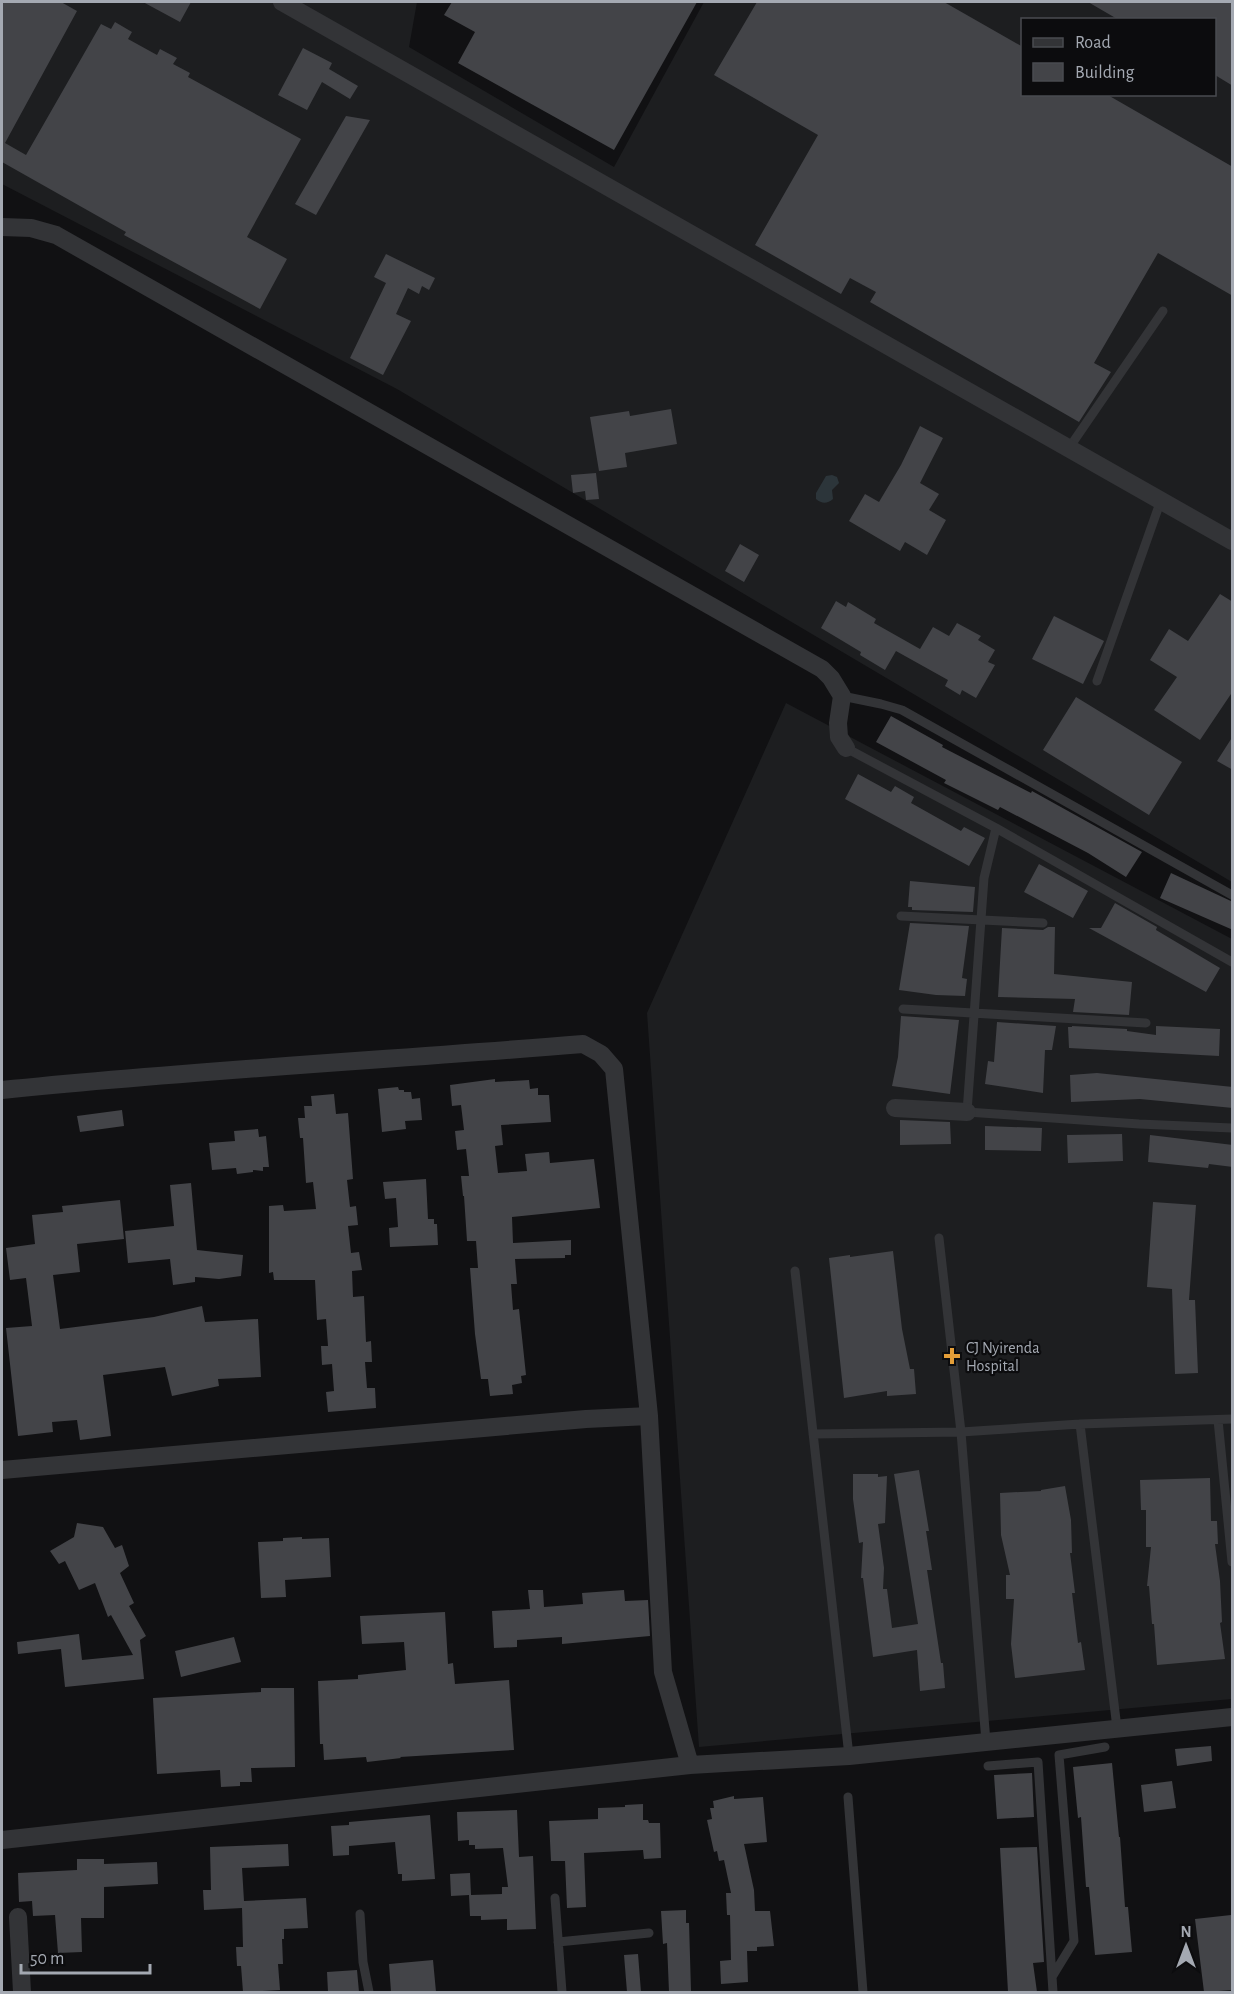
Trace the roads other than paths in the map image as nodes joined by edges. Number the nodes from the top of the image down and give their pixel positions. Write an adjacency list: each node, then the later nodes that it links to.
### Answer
1 (282, 2): 4 (street)
2 (2, 227): 8 (street)
3 (1163, 311): 4 (lane)
4 (1069, 448): 5 (street)
5 (1161, 500): 6 (street); 7 (lane)
6 (1233, 541)
7 (1097, 681)
8 (842, 696): 9 (street); 11 (lane)
9 (846, 748): 10 (lane)
10 (996, 828): 13 (lane); 15 (lane)
11 (1233, 895)
12 (901, 916): 13 (lane)
13 (980, 921): 14 (lane); 17 (lane)
14 (1043, 923)
15 (1233, 962)
16 (903, 1009): 17 (lane)
17 (973, 1013): 18 (lane); 21 (lane)
18 (1146, 1023)
19 (2, 1090): 25 (street)
20 (895, 1108): 21 (street)
21 (967, 1112): 22 (lane)
22 (1233, 1128)
23 (939, 1238): 29 (lane)
24 (795, 1271): 30 (lane)
25 (649, 1416): 31 (street); 38 (street)
26 (1233, 1419): 27 (lane)
27 (1218, 1420): 28 (lane); 32 (lane)
28 (1080, 1424): 29 (lane); 34 (lane)
29 (961, 1432): 30 (lane); 35 (lane)
30 (813, 1434): 37 (lane)
31 (2, 1470)
32 (1233, 1562)
33 (1233, 1718): 34 (street)
34 (1117, 1728): 35 (street)
35 (986, 1742): 37 (street)
36 (1106, 1747): 47 (lane)
37 (849, 1756): 38 (street)
38 (690, 1765): 41 (street)
39 (988, 1766): 47 (lane)
40 (848, 1797): 51 (lane)
41 (2, 1840)
42 (555, 1898): 46 (lane)
43 (360, 1914): 49 (lane)
44 (18, 1917): 48 (street)
45 (649, 1933): 46 (lane)
46 (558, 1942): 50 (lane)
47 (1052, 1977): 52 (lane)
48 (22, 1992)
49 (369, 1992)
50 (562, 1992)
51 (863, 1992)
52 (1053, 1992)

